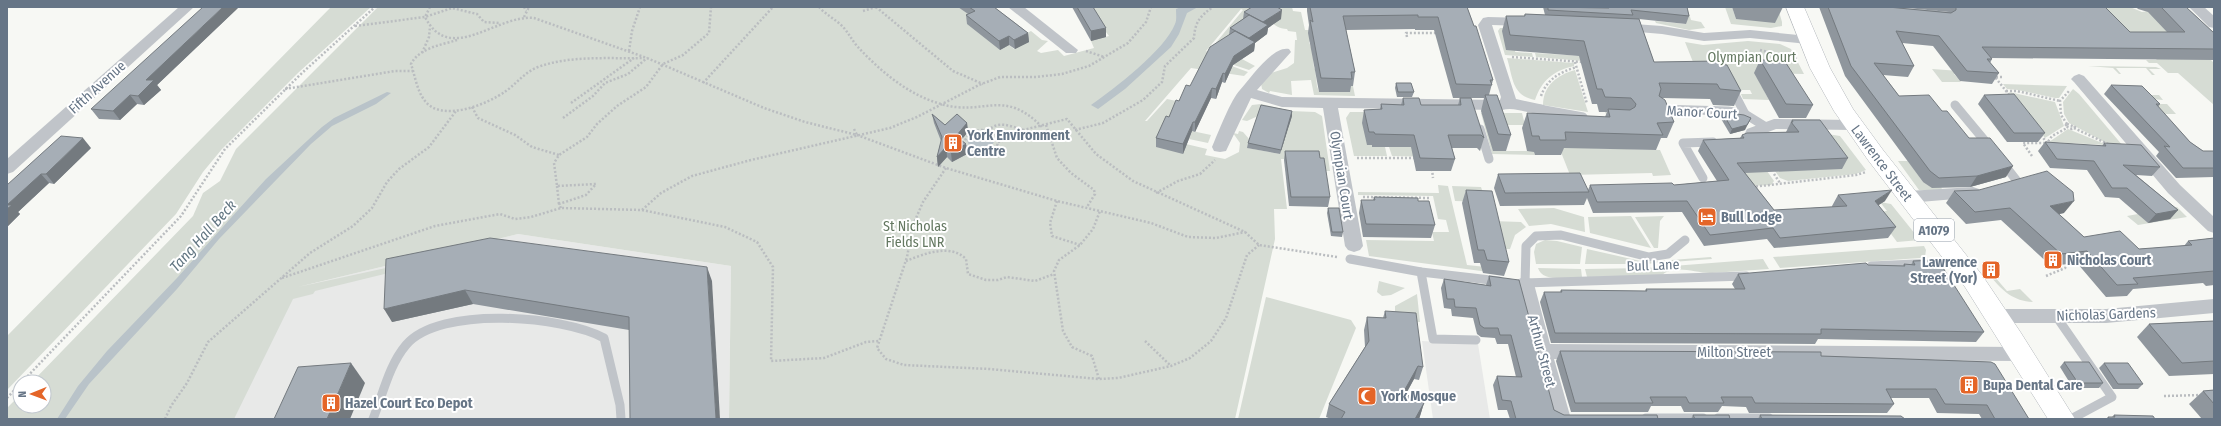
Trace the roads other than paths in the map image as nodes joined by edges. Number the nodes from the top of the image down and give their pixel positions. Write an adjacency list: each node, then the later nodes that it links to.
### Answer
1 (186, 7): 27 (street, Fifth Avenue)
2 (1795, 7): 8 (main road, A1079)
3 (2196, 7): 6 (street)
4 (1023, 9): 9 (street)
5 (1542, 23): 14 (street)
6 (2214, 24)
7 (1609, 27): 8 (street)
8 (1808, 40): 22 (main road, Lawrence Street / A1079)
9 (1071, 50)
10 (1284, 52): 13 (street)
11 (2079, 79): 33 (street)
12 (1728, 81): 20 (lane)
13 (1246, 92): 15 (street); 25 (street)
14 (1508, 102): 17 (street); 19 (street)
15 (1330, 104): 19 (street); 35 (street, Olympian Court)
16 (1955, 105): 31 (lane)
17 (1539, 109): 21 (lane)
18 (1658, 109): 20 (lane, Manor Court)
19 (1474, 111): 28 (lane)
20 (1745, 114): 23 (lane, Manor Court)
21 (1591, 118)
22 (1853, 125): 23 (street, Manor Court); 32 (main road, Lawrence Street / A1079)
23 (1755, 132)
24 (1720, 141): 30 (lane, Manor Court)
25 (1220, 147)
26 (7, 152): 27 (street)
27 (23, 153): 29 (street, Fifth Avenue)
28 (1489, 159)
29 (7, 168)
30 (1703, 178)
31 (2010, 183): 32 (street)
32 (1901, 192): 36 (main road, Lawrence Street / A1079)
33 (2214, 228)
34 (1685, 240): 40 (lane)
35 (1352, 253): 38 (lane, Bull Lane)
36 (1959, 262): 37 (lane); 42 (main road, Lawrence Street / A1079)
37 (1862, 267)
38 (1421, 272): 40 (lane, Bull Lane); 44 (lane)
39 (1757, 276): 40 (lane, Bull Lane)
40 (1524, 284): 45 (street, Arthur Street)
41 (2214, 306): 43 (street, Nicholas Gardens)
42 (1997, 316): 43 (street, Nicholas Gardens); 46 (main road, Lawrence Street / A1079)
43 (2056, 316): 53 (lane)
44 (1476, 340)
45 (1542, 351): 46 (street, Milton Street); 47 (street, Arthur Street)
46 (2022, 354): 52 (main road, Lawrence Street / A1079)
47 (1563, 418)
48 (1631, 418): 49 (lane)
49 (1782, 418)
50 (373, 419): 51 (lane)
51 (621, 419)
52 (2062, 419)
53 (2071, 419)

